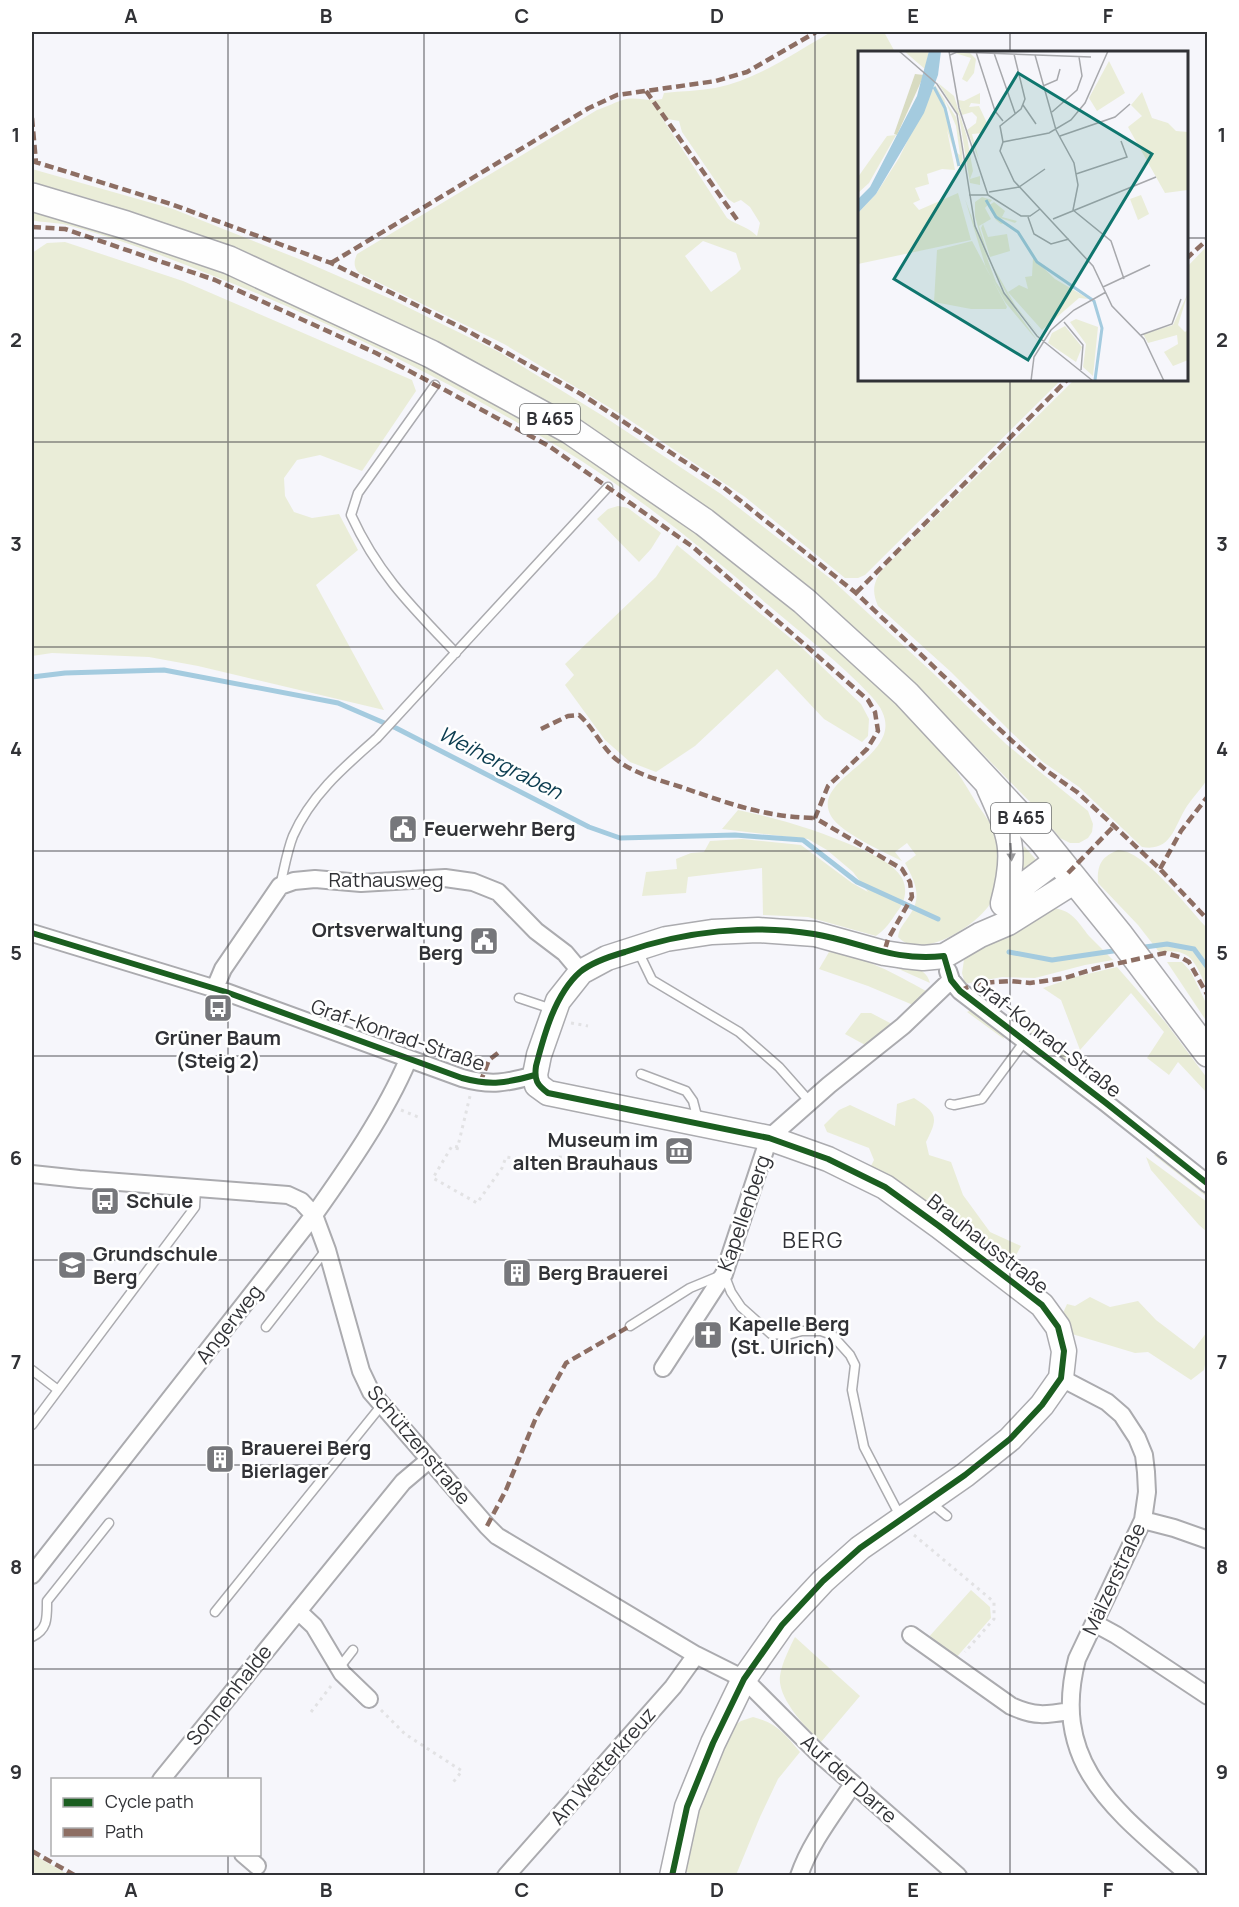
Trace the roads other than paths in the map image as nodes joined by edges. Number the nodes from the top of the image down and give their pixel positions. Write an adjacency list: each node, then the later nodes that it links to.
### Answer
1 (32, 197): 5 (main road, B 465)
2 (435, 385): 4 (lane)
3 (608, 487): 4 (lane)
4 (456, 653): 8 (lane)
5 (984, 778): 6 (main road, B 465); 9 (street, one-way to 9)
6 (1057, 860): 7 (main road, B 465); 9 (street)
7 (1075, 881): 11 (street); 20 (main road, B 465)
8 (280, 886): 14 (street, Rathausweg); 16 (street)
9 (1004, 903): 11 (street)
10 (32, 933): 16 (street, Graf-Konrad-Straße)
11 (980, 935): 13 (street)
12 (637, 948): 13 (street); 14 (street); 24 (lane)
13 (944, 956): 15 (street, Graf-Konrad-Straße)
14 (581, 972): 18 (street)
15 (951, 980): 19 (street, Graf-Konrad-Straße); 24 (street, Kapellenberg)
16 (215, 988): 21 (street, Graf-Konrad-Straße)
17 (519, 998): 18 (lane)
18 (555, 1010): 23 (street)
19 (1024, 1042): 25 (lane); 29 (street, Graf-Konrad-Straße)
20 (1208, 1053)
21 (408, 1060): 23 (street, Graf-Konrad-Straße); 31 (street, Angerweg)
22 (641, 1074): 26 (lane)
23 (535, 1076): 26 (street, Brauhausstraße)
24 (810, 1102): 27 (street, Kapellenberg)
25 (950, 1104)
26 (699, 1123): 27 (street, Brauhausstraße)
27 (769, 1138): 33 (street, Kapellenberg); 38 (street, Brauhausstraße)
28 (32, 1173): 30 (street)
29 (1208, 1184)
30 (196, 1188): 31 (street); 39 (lane)
31 (314, 1215): 32 (street, Schützenstraße); 49 (street, Angerweg)
32 (327, 1250): 35 (lane); 40 (street, Schützenstraße)
33 (724, 1274): 34 (lane); 36 (street, Kapellenberg); 45 (lane)
34 (630, 1326)
35 (266, 1327)
36 (663, 1368)
37 (32, 1370): 39 (lane)
38 (1061, 1378): 43 (street); 46 (street, Mälzerstraße)
39 (58, 1390): 41 (lane)
40 (381, 1406): 42 (street, Schützenstraße); 51 (lane)
41 (32, 1425)
42 (429, 1460): 50 (street, Sonnenhalde); 56 (street, Schützenstraße)
43 (927, 1500): 44 (lane); 45 (street)
44 (947, 1516)
45 (899, 1519): 58 (street)
46 (1143, 1520): 48 (street); 52 (street, Mälzerstraße)
47 (109, 1523): 54 (lane)
48 (1208, 1540)
49 (32, 1575)
50 (298, 1611): 57 (street); 62 (street, Sonnenhalde)
51 (215, 1612)
52 (1094, 1623): 59 (street); 61 (street, Mälzerstraße)
53 (911, 1635): 61 (street)
54 (32, 1637)
55 (354, 1650): 57 (lane)
56 (696, 1654): 58 (street, Schützenstraße); 66 (street, Am Wetterkreuz)
57 (340, 1670): 60 (street)
58 (744, 1679): 63 (street, Auf der Darre); 67 (street)
59 (1208, 1696)
60 (369, 1699)
61 (1070, 1711): 70 (street, Mälzerstraße)
62 (162, 1778)
63 (853, 1784): 68 (street); 69 (street, Auf der Darre)
64 (245, 1856): 65 (street)
65 (257, 1866)
66 (506, 1875)
67 (672, 1875)
68 (799, 1875)
69 (958, 1875)
70 (1190, 1875)

